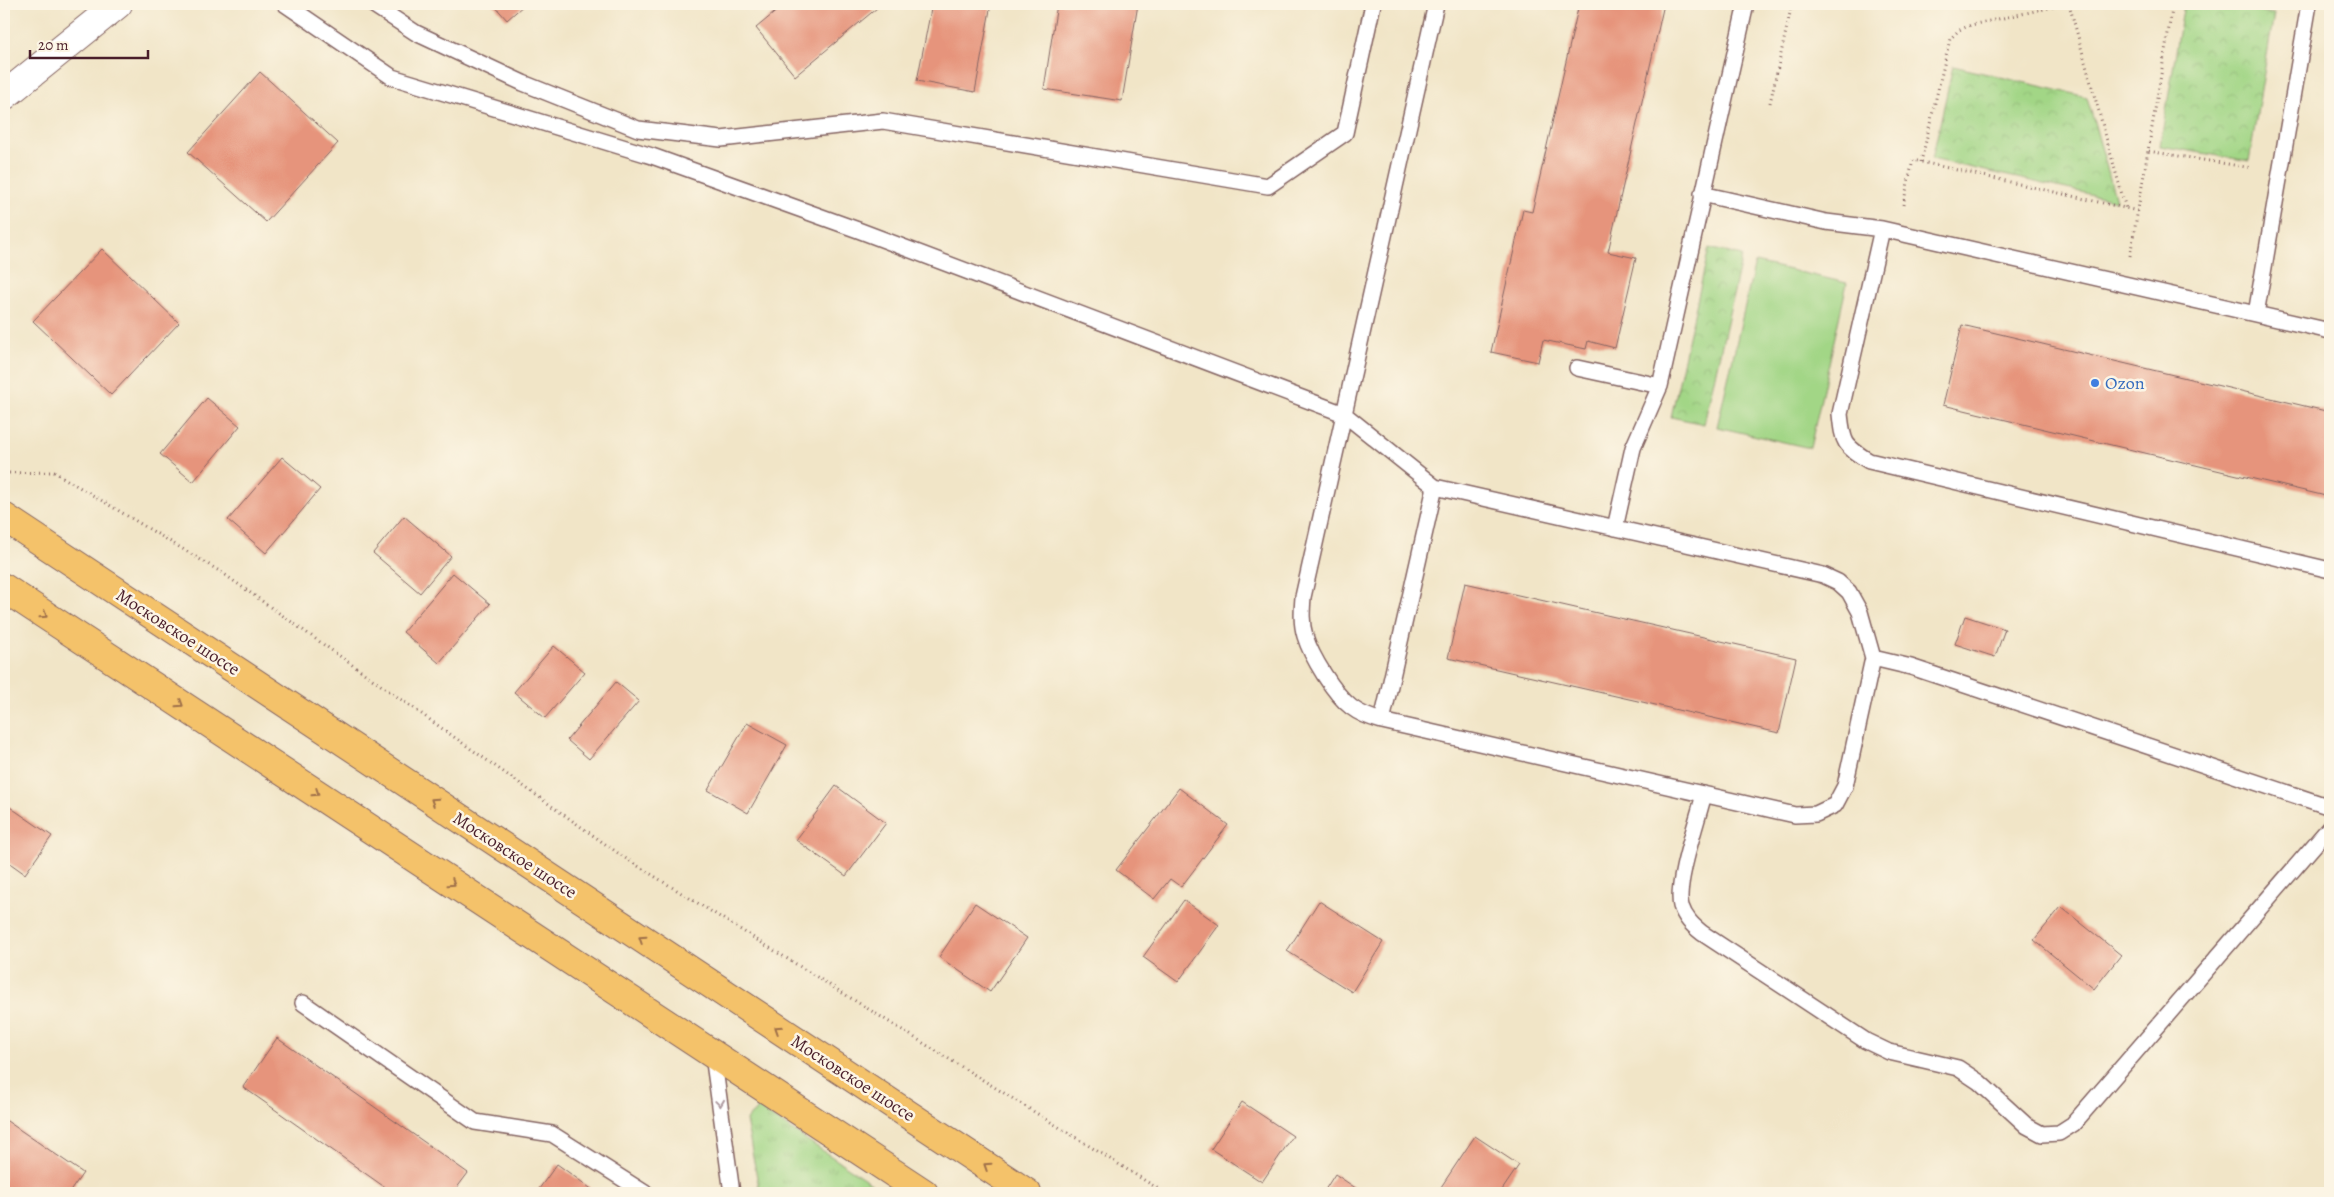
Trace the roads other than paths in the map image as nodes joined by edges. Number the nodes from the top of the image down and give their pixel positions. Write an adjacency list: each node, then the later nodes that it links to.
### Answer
1 (118, 4): 8 (street)
2 (285, 4): 15 (lane)
3 (372, 4): 4 (lane)
4 (1373, 4)
5 (1436, 4): 15 (lane)
6 (1746, 4): 9 (lane)
7 (2309, 4): 11 (lane)
8 (4, 96)
9 (1702, 194): 10 (lane); 14 (lane)
10 (1889, 231): 11 (lane); 19 (lane)
11 (2256, 314): 12 (lane)
12 (2330, 331)
13 (1577, 368): 14 (lane)
14 (1660, 386): 18 (lane)
15 (1344, 414): 16 (lane); 22 (lane)
16 (1435, 487): 18 (lane); 22 (lane)
17 (4, 517): 31 (main road, Московское шоссе, one-way to 17)
18 (1615, 528): 21 (lane)
19 (2330, 570)
20 (4, 588): 27 (main road, one-way to 27)
21 (1873, 658): 23 (lane); 24 (lane)
22 (1382, 722): 23 (lane)
23 (1704, 794): 25 (lane)
24 (2330, 807)
25 (2330, 827)
26 (302, 1003): 28 (lane)
27 (713, 1055): 29 (lane, one-way to 29); 30 (main road)
28 (645, 1193)
29 (732, 1193)
30 (924, 1193)
31 (1027, 1193)

